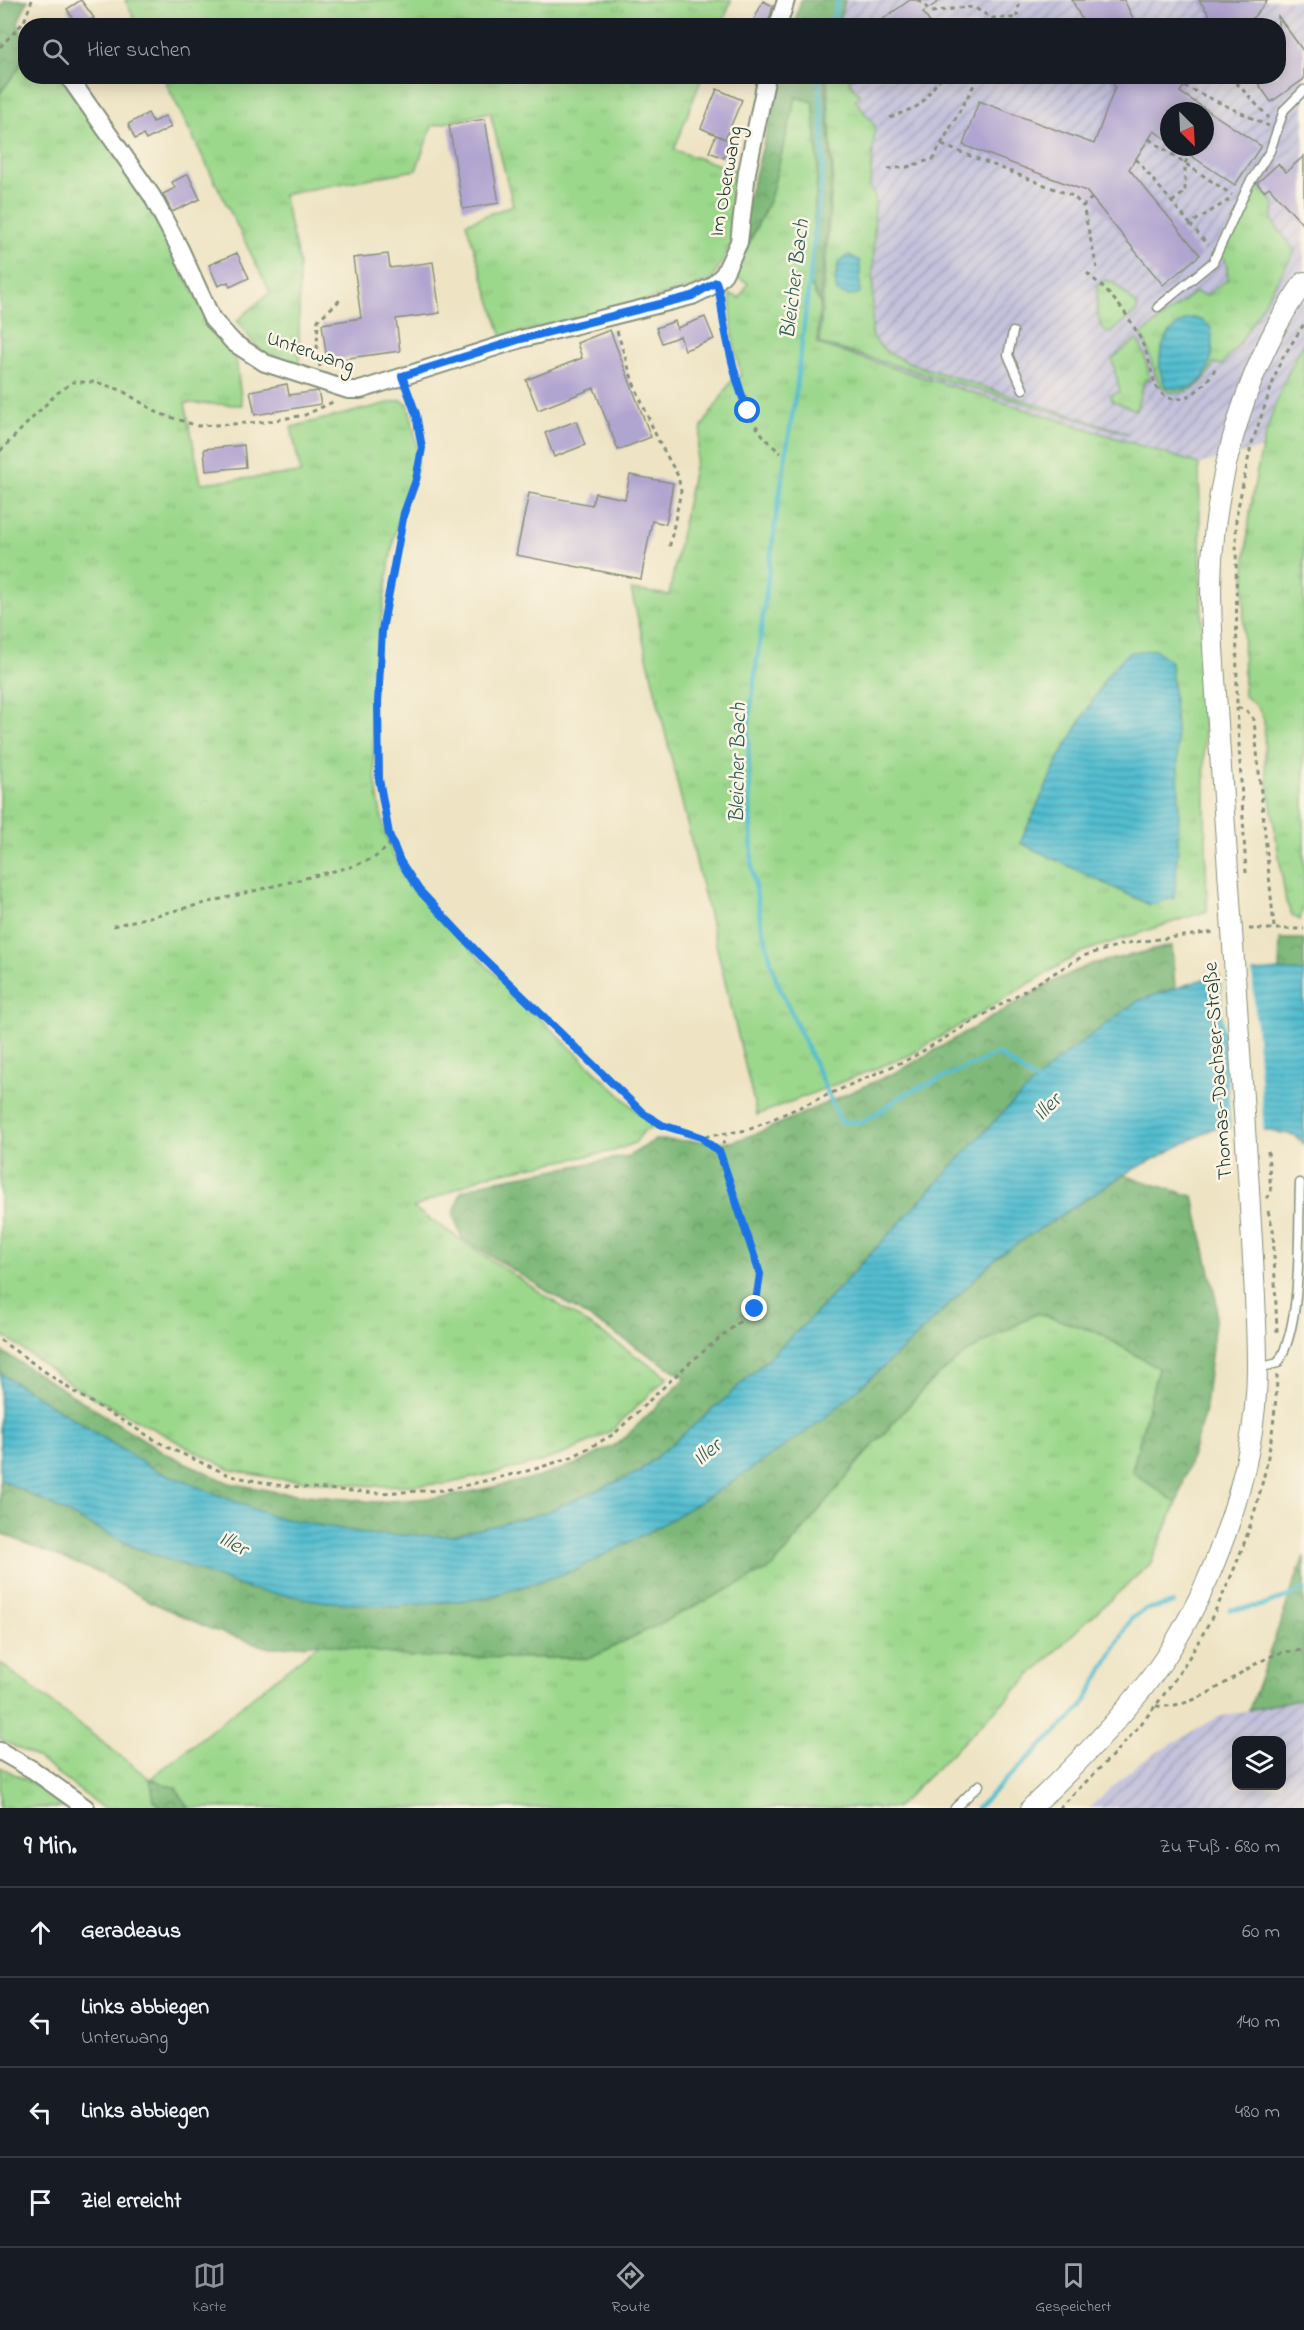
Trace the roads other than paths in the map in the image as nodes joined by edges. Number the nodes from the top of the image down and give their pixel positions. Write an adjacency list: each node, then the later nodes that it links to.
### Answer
1 (786, 0): 2 (street)
2 (780, 18)
3 (74, 84): 7 (street, Unterwang)
4 (765, 84): 7 (street, Im Oberwang)
5 (1304, 90): 8 (lane)
6 (1304, 282): 12 (street, Thomas-Dachser-Straße, bridge)
7 (714, 284)
8 (1158, 308)
9 (1013, 332): 10 (lane)
10 (1023, 389)
11 (1300, 1183): 12 (lane)
12 (1257, 1368): 17 (street, Thomas-Dachser-Straße)
13 (0, 1751): 15 (street)
14 (979, 1785): 16 (lane)
15 (86, 1808)
16 (955, 1808)
17 (1031, 1808)

